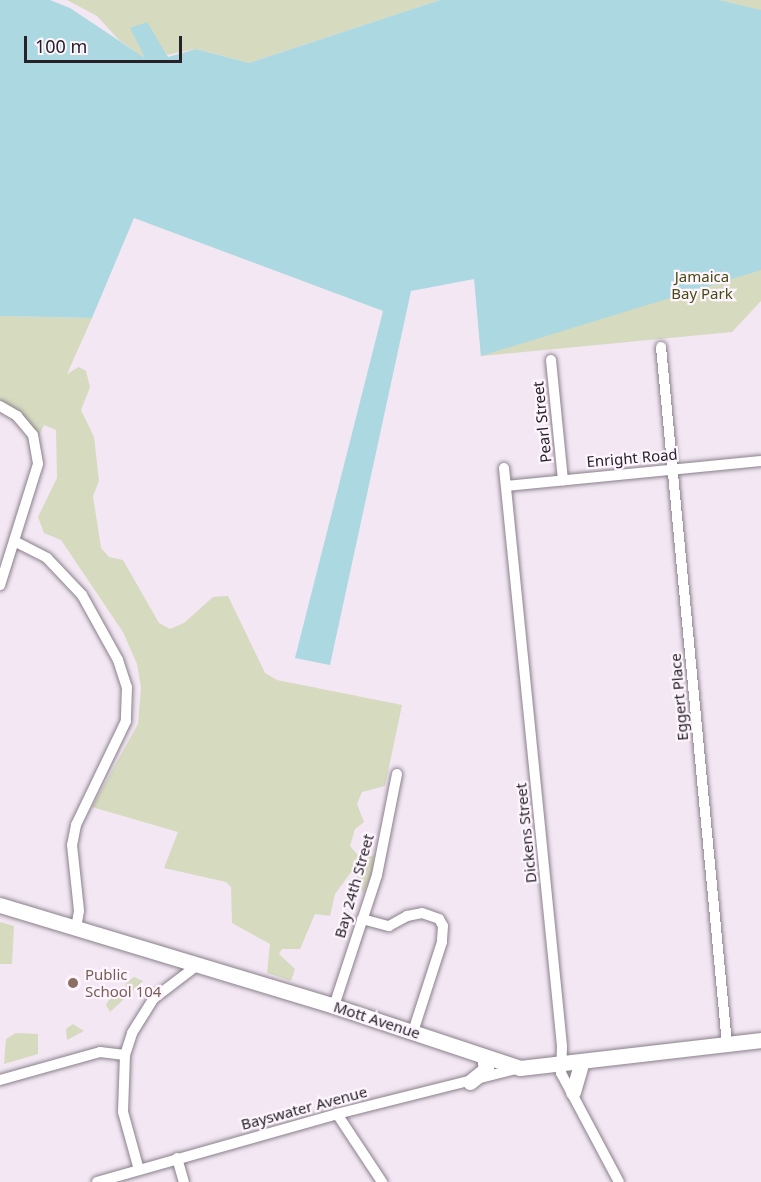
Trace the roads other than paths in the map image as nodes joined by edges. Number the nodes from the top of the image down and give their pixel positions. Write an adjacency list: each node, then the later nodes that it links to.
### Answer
1 (661, 347): 6 (street, Eggert Place)
2 (551, 360): 7 (street, Pearl Street)
3 (0, 406): 9 (street)
4 (761, 461): 6 (street, Enright Road)
5 (504, 468): 8 (street, Dickens Street)
6 (673, 470): 7 (street, Enright Road); 19 (street, Eggert Place)
7 (563, 480): 8 (street, Enright Road)
8 (506, 486): 23 (street, Dickens Street)
9 (16, 542): 10 (street); 14 (street)
10 (0, 585)
11 (397, 774): 13 (street, Bay 24th Street)
12 (0, 905): 14 (street, Mott Avenue)
13 (362, 919): 16 (street, Bay 24th Street); 17 (street)
14 (76, 928): 15 (street, Mott Avenue)
15 (195, 967): 16 (street, Mott Avenue); 20 (street)
16 (334, 1006): 17 (street, Mott Avenue)
17 (413, 1032): 21 (street, Mott Avenue)
18 (761, 1040): 19 (street, Mott Avenue)
19 (727, 1044): 22 (street, Mott Avenue)
20 (124, 1055): 25 (street); 30 (street)
21 (484, 1057): 24 (street, Mott Avenue); 26 (street)
22 (582, 1061): 23 (street, Mott Avenue); 27 (street)
23 (562, 1063): 24 (street, Mott Avenue); 27 (street, Dickens Street)
24 (520, 1068): 26 (street, Bayswater Avenue)
25 (0, 1080)
26 (470, 1082): 28 (street, Bayswater Avenue)
27 (573, 1092): 34 (street, Dickens Street)
28 (337, 1114): 29 (street, Bayswater Avenue); 33 (street)
29 (177, 1158): 30 (street, Bayswater Avenue); 32 (street)
30 (139, 1170): 31 (street, Bayswater Avenue)
31 (97, 1182)
32 (184, 1182)
33 (382, 1182)
34 (619, 1182)

